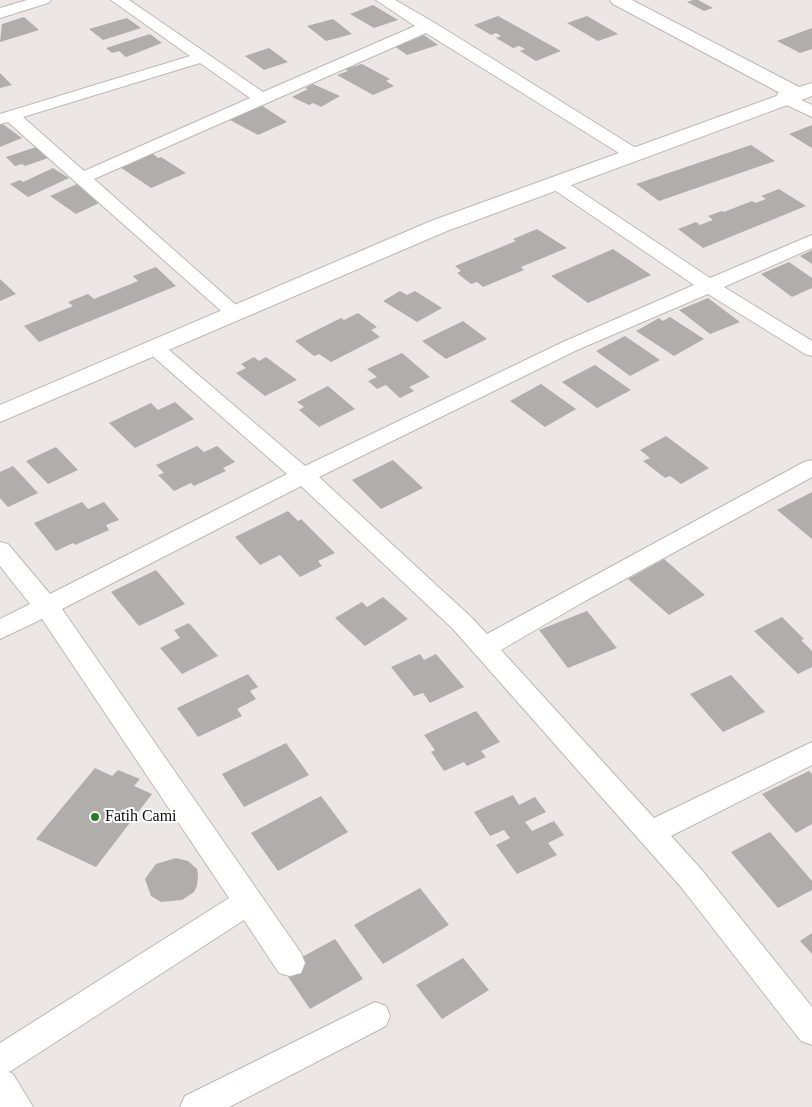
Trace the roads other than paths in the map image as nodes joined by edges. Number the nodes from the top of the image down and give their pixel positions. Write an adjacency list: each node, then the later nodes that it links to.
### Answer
1 (43, 0): 5 (street)
2 (119, 0): 7 (street)
3 (384, 0): 6 (street)
4 (619, 0): 8 (street)
5 (0, 13)
6 (429, 26): 9 (street); 12 (street)
7 (201, 58): 9 (street); 11 (street)
8 (798, 93): 10 (street); 12 (street)
9 (262, 98): 13 (street)
10 (812, 112)
11 (6, 118): 13 (street)
12 (633, 154): 14 (street)
13 (82, 178): 17 (street)
14 (556, 183): 16 (street); 17 (street)
15 (812, 241): 16 (street)
16 (709, 286): 19 (street); 22 (street)
17 (235, 313): 18 (street)
18 (154, 348): 20 (street); 22 (street)
19 (812, 350)
20 (2, 410)
21 (812, 467): 26 (street)
22 (303, 476): 24 (street); 26 (street)
23 (0, 550): 24 (street)
24 (47, 606): 25 (street); 29 (street)
25 (0, 630)
26 (484, 648): 28 (street)
27 (812, 752): 28 (street)
28 (650, 833): 32 (street)
29 (249, 901): 30 (street); 33 (street)
30 (290, 963)
31 (375, 1016): 36 (street)
32 (812, 1031)
33 (0, 1061)
34 (0, 1086): 35 (street)
35 (14, 1107)
36 (196, 1107)

